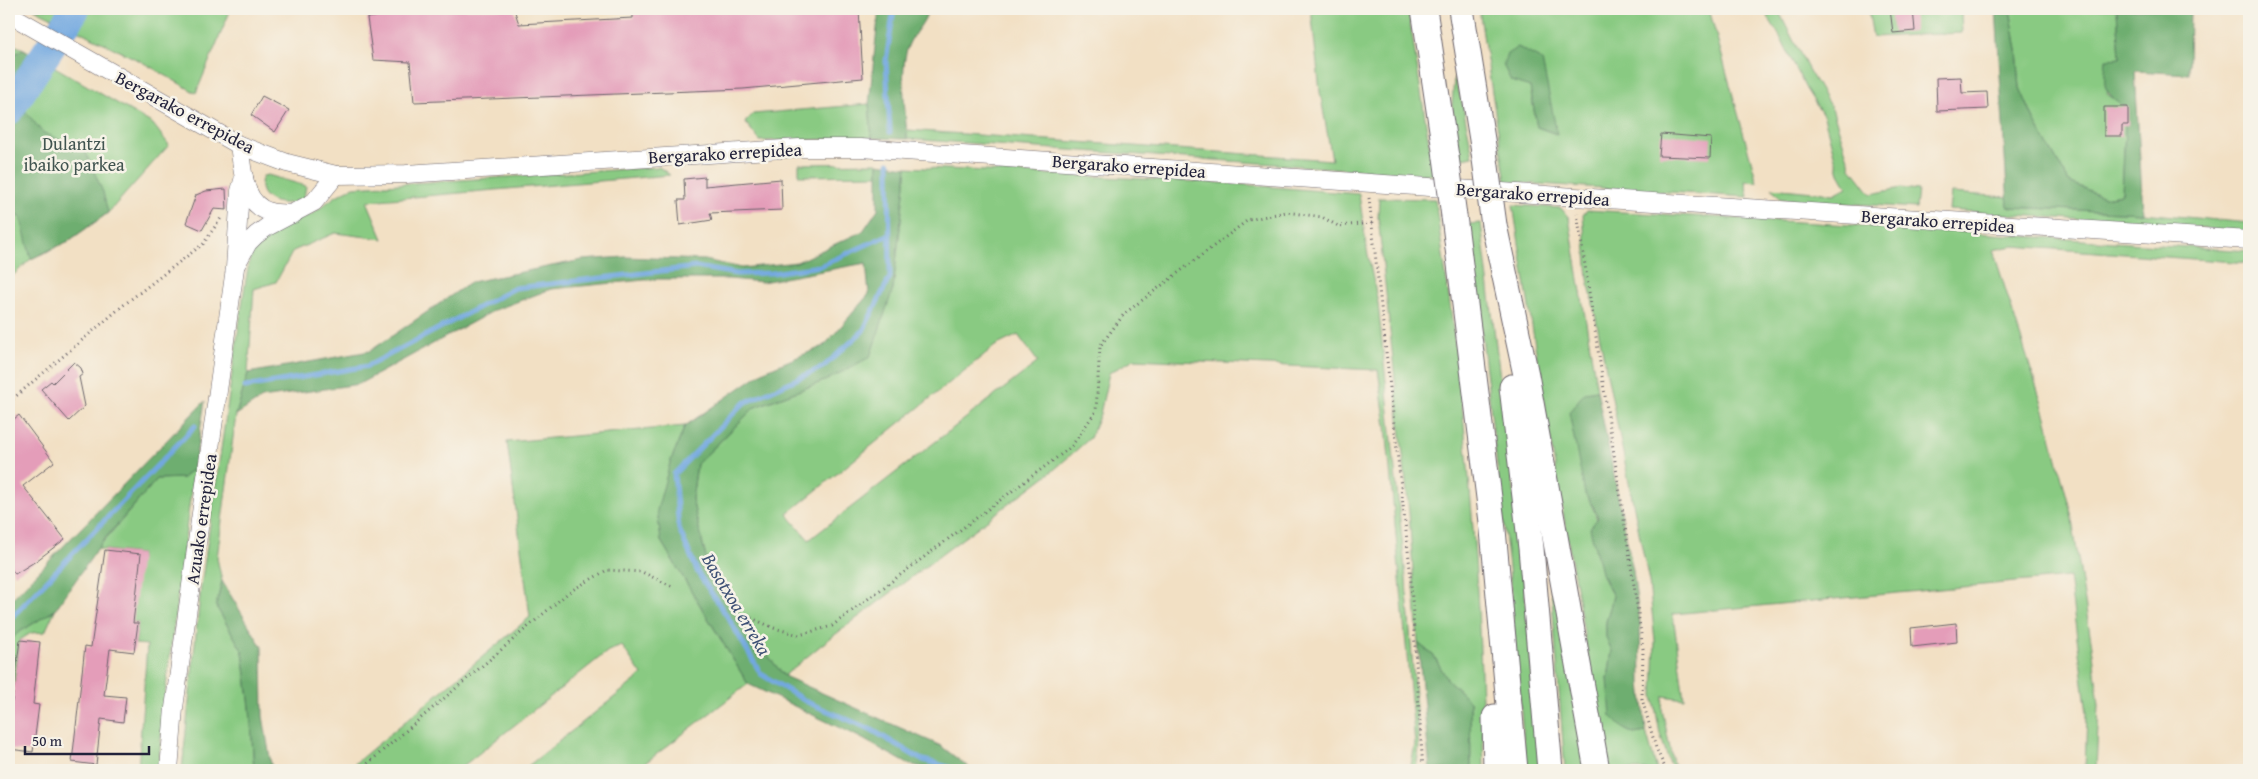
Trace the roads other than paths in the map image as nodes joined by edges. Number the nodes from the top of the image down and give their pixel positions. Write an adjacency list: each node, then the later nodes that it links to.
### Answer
1 (1424, 9): 11 (highway, bridge)
2 (1461, 9): 8 (highway, bridge)
3 (9, 14): 4 (street, Bergarako errepidea)
4 (239, 145): 5 (street, Bergarako errepidea); 6 (street)
5 (336, 175): 7 (street); 9 (street, Bergarako errepidea)
6 (244, 177): 7 (street); 10 (street, Azuako errepidea)
7 (294, 214): 10 (street)
8 (1494, 225): 15 (highway); 16 (highway)
9 (2249, 240)
10 (235, 268): 12 (street, Azuako errepidea)
11 (1493, 530): 13 (highway); 14 (highway)
12 (169, 770)
13 (1496, 770)
14 (1514, 770)
15 (1550, 770)
16 (1596, 770)

